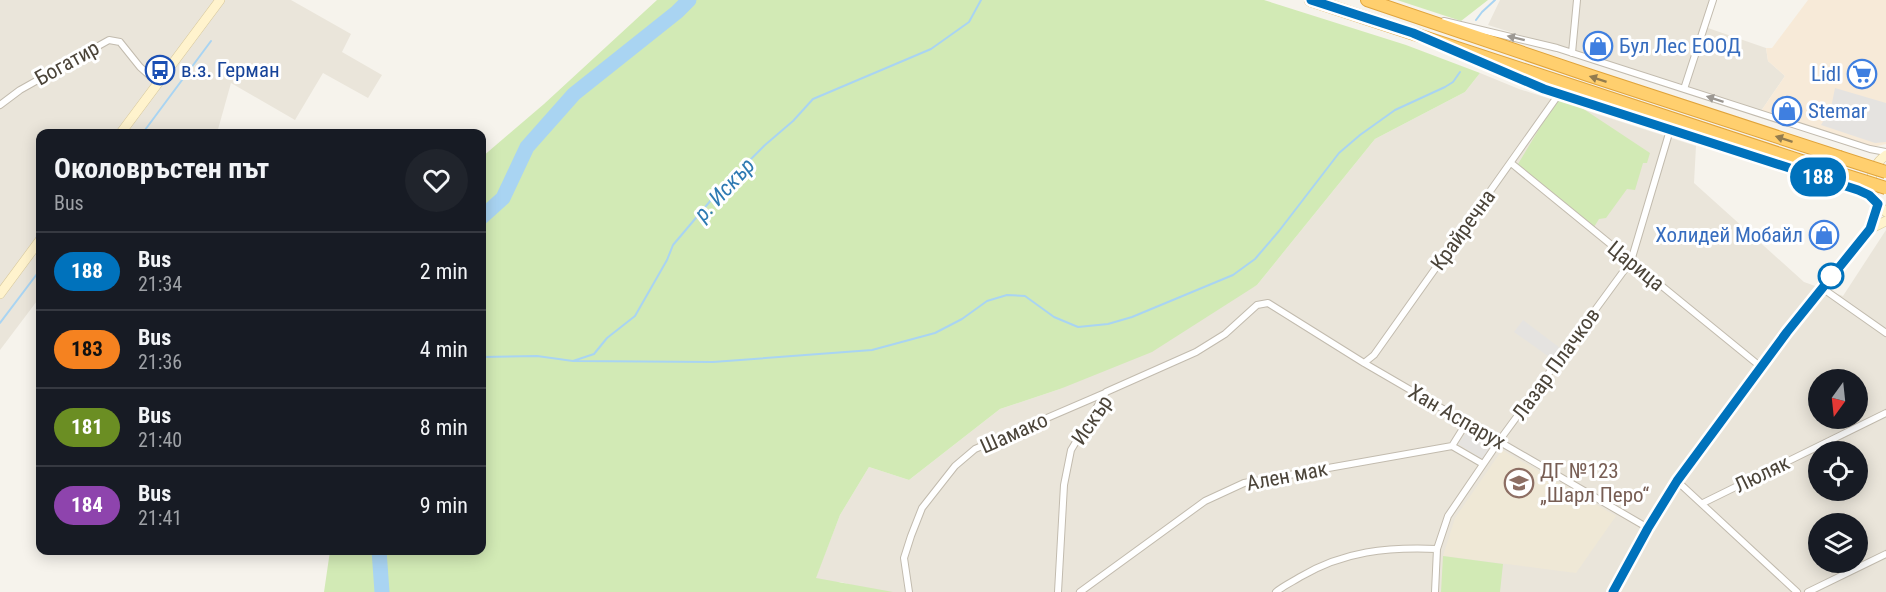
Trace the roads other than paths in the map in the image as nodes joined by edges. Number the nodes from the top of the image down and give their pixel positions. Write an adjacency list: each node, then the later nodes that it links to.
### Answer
1 (220, 0): 8 (main road)
2 (1311, 0): 6 (highway)
3 (1577, 0): 7 (street)
4 (1713, 0): 9 (street)
5 (1379, 2): 7 (street, one-way to 5); 16 (highway, one-way to 5, bridge)
6 (1413, 33): 10 (street); 17 (highway, bridge)
7 (1572, 53): 9 (street)
8 (158, 83): 11 (street, Богатир); 12 (main road)
9 (1684, 89): 14 (street, one-way to 9)
10 (1559, 94): 13 (street); 15 (street, Крайречна)
11 (0, 105)
12 (124, 129)
13 (1670, 130): 18 (street); 23 (street, Лазар Плачков)
14 (1886, 154): 18 (main road)
15 (1511, 164): 23 (street, Царица); 28 (street, Крайречна)
16 (1886, 172)
17 (1886, 188)
18 (1876, 202): 19 (main road); 21 (main road)
19 (1886, 212)
20 (1886, 221): 21 (main road)
21 (1870, 229): 24 (main road)
22 (36, 245): 25 (main road)
23 (1631, 261): 29 (street, Царица); 33 (street, Лазар Плачков)
24 (1822, 288): 27 (street); 29 (main road)
25 (0, 294)
26 (1268, 303): 28 (street, Хан Аспарух); 30 (street, Искър)
27 (1886, 333)
28 (1364, 363): 32 (street, Хан Аспарух)
29 (1761, 367): 36 (main road)
30 (1106, 392): 41 (street, Шамако); 42 (street, Искър)
31 (1886, 413): 37 (street, Люляк)
32 (1467, 422): 33 (street, Хан Аспарух); 34 (street)
33 (1499, 441): 35 (street, Лазар Плачков); 38 (street, Хан Аспарух)
34 (1452, 446): 35 (street); 43 (street, Ален мак)
35 (1483, 465): 39 (street, Лазар Плачков)
36 (1677, 481): 37 (street); 38 (main road)
37 (1703, 504): 47 (street)
38 (1648, 528): 46 (main road)
39 (1437, 549): 44 (street); 45 (street, Лазар Плачков)
40 (1886, 554): 48 (street)
41 (909, 592)
42 (1058, 592)
43 (1080, 592)
44 (1276, 592)
45 (1435, 592)
46 (1613, 592)
47 (1797, 592)
48 (1808, 592)

